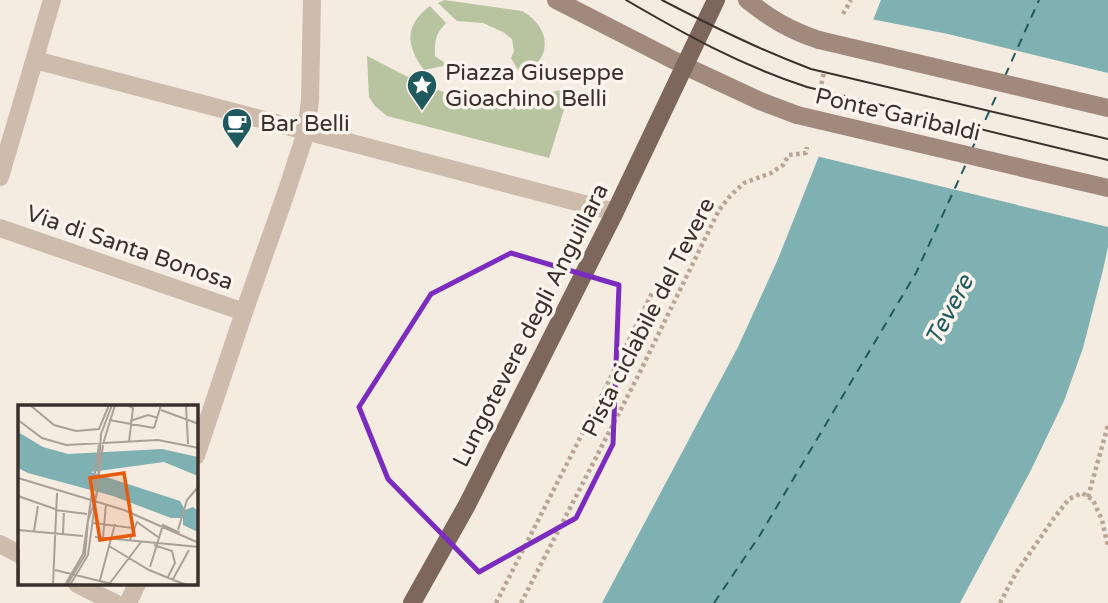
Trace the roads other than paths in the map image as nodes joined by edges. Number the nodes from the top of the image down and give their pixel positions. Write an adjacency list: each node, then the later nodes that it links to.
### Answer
1 (52, 0): 6 (street)
2 (312, 0): 9 (street)
3 (556, 0): 7 (main road)
4 (716, 0): 7 (main road, Lungotevere degli Anguillara)
5 (747, 0): 8 (main road, bridge)
6 (35, 60): 9 (street); 10 (street)
7 (685, 66): 11 (main road, Ponte Garibaldi, bridge); 12 (main road, Lungotevere degli Anguillara)
8 (1108, 108)
9 (306, 132): 12 (street); 14 (street)
10 (0, 177)
11 (1108, 188)
12 (615, 212): 22 (main road, Lungotevere degli Anguillara)
13 (0, 228): 14 (street, Via di Santa Bonosa)
14 (244, 312): 15 (street)
15 (198, 450)
16 (0, 544): 17 (street)
17 (18, 553)
18 (81, 586): 20 (street)
19 (136, 586): 21 (street)
20 (115, 603)
21 (128, 603)
22 (412, 603)

